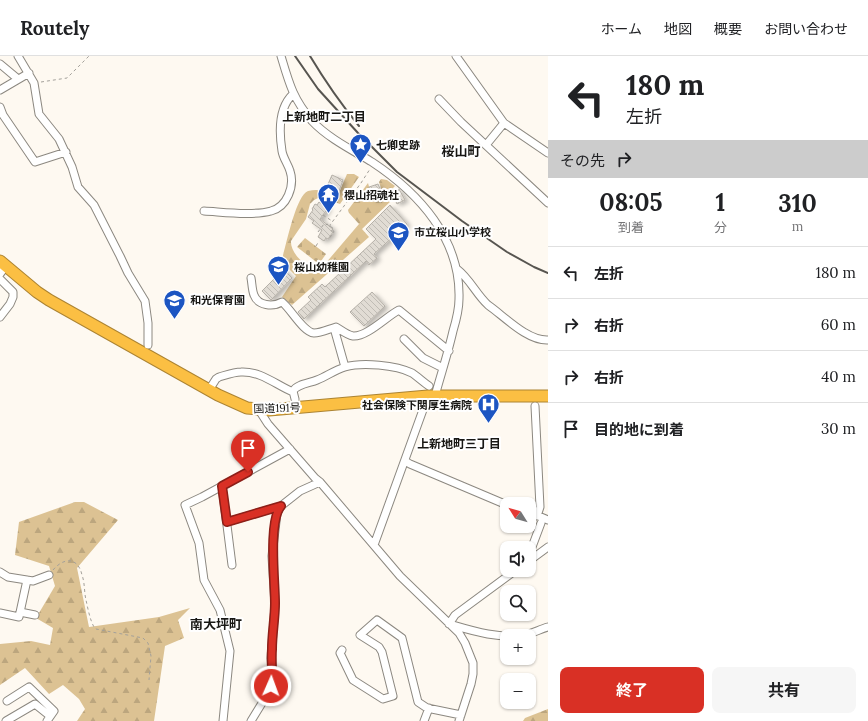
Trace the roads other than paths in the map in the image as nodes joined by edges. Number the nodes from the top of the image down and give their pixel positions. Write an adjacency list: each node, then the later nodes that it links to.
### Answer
1 (18, 56): 5 (street)
2 (281, 56): 8 (street)
3 (456, 56): 11 (street)
4 (0, 64): 6 (street)
5 (29, 73): 6 (street); 13 (street)
6 (18, 80): 7 (street)
7 (0, 90)
8 (293, 94): 16 (street); 18 (street)
9 (439, 99): 12 (street)
10 (0, 107): 13 (street)
11 (504, 123): 12 (street); 14 (street)
12 (486, 145): 15 (street)
13 (66, 152): 25 (street)
14 (548, 153)
15 (548, 203)
16 (204, 211)
17 (2, 267): 29 (highway, 国道191号)
18 (458, 269): 24 (street); 26 (street)
19 (251, 278): 22 (street)
20 (0, 279): 21 (street)
21 (0, 318)
22 (334, 328): 26 (street); 28 (street)
23 (404, 339): 27 (street)
24 (548, 340)
25 (148, 345)
26 (449, 351): 30 (street)
27 (439, 366)
28 (345, 367): 29 (street); 30 (street)
29 (209, 390): 33 (highway, 国道191号)
30 (431, 393): 31 (highway, 国道191号); 33 (highway, 国道191号); 35 (street)
31 (548, 396)
32 (534, 406): 40 (street)
33 (259, 410): 34 (street)
34 (290, 449): 36 (street); 37 (street)
35 (405, 461): 38 (street); 44 (street)
36 (320, 482): 39 (street); 44 (street)
37 (222, 486): 41 (street); 63 (street)
38 (500, 502)
39 (281, 506): 41 (street); 64 (street)
40 (537, 516): 42 (street)
41 (227, 522): 47 (street)
42 (545, 522): 43 (street)
43 (536, 541)
44 (374, 545): 55 (street)
45 (548, 547): 46 (street)
46 (536, 556)
47 (232, 565)
48 (0, 572): 51 (street)
49 (49, 575): 51 (street)
50 (507, 577): 55 (street)
51 (27, 580): 52 (street)
52 (20, 612): 53 (street); 54 (street)
53 (0, 613)
54 (35, 615)
55 (449, 624): 56 (street); 61 (street)
56 (548, 627)
57 (342, 650): 59 (street)
58 (7, 701): 60 (street)
59 (429, 708): 61 (street); 65 (street)
60 (49, 718): 62 (street)
61 (460, 718)
62 (6, 721)
63 (223, 721)
64 (251, 721)
65 (424, 721)

